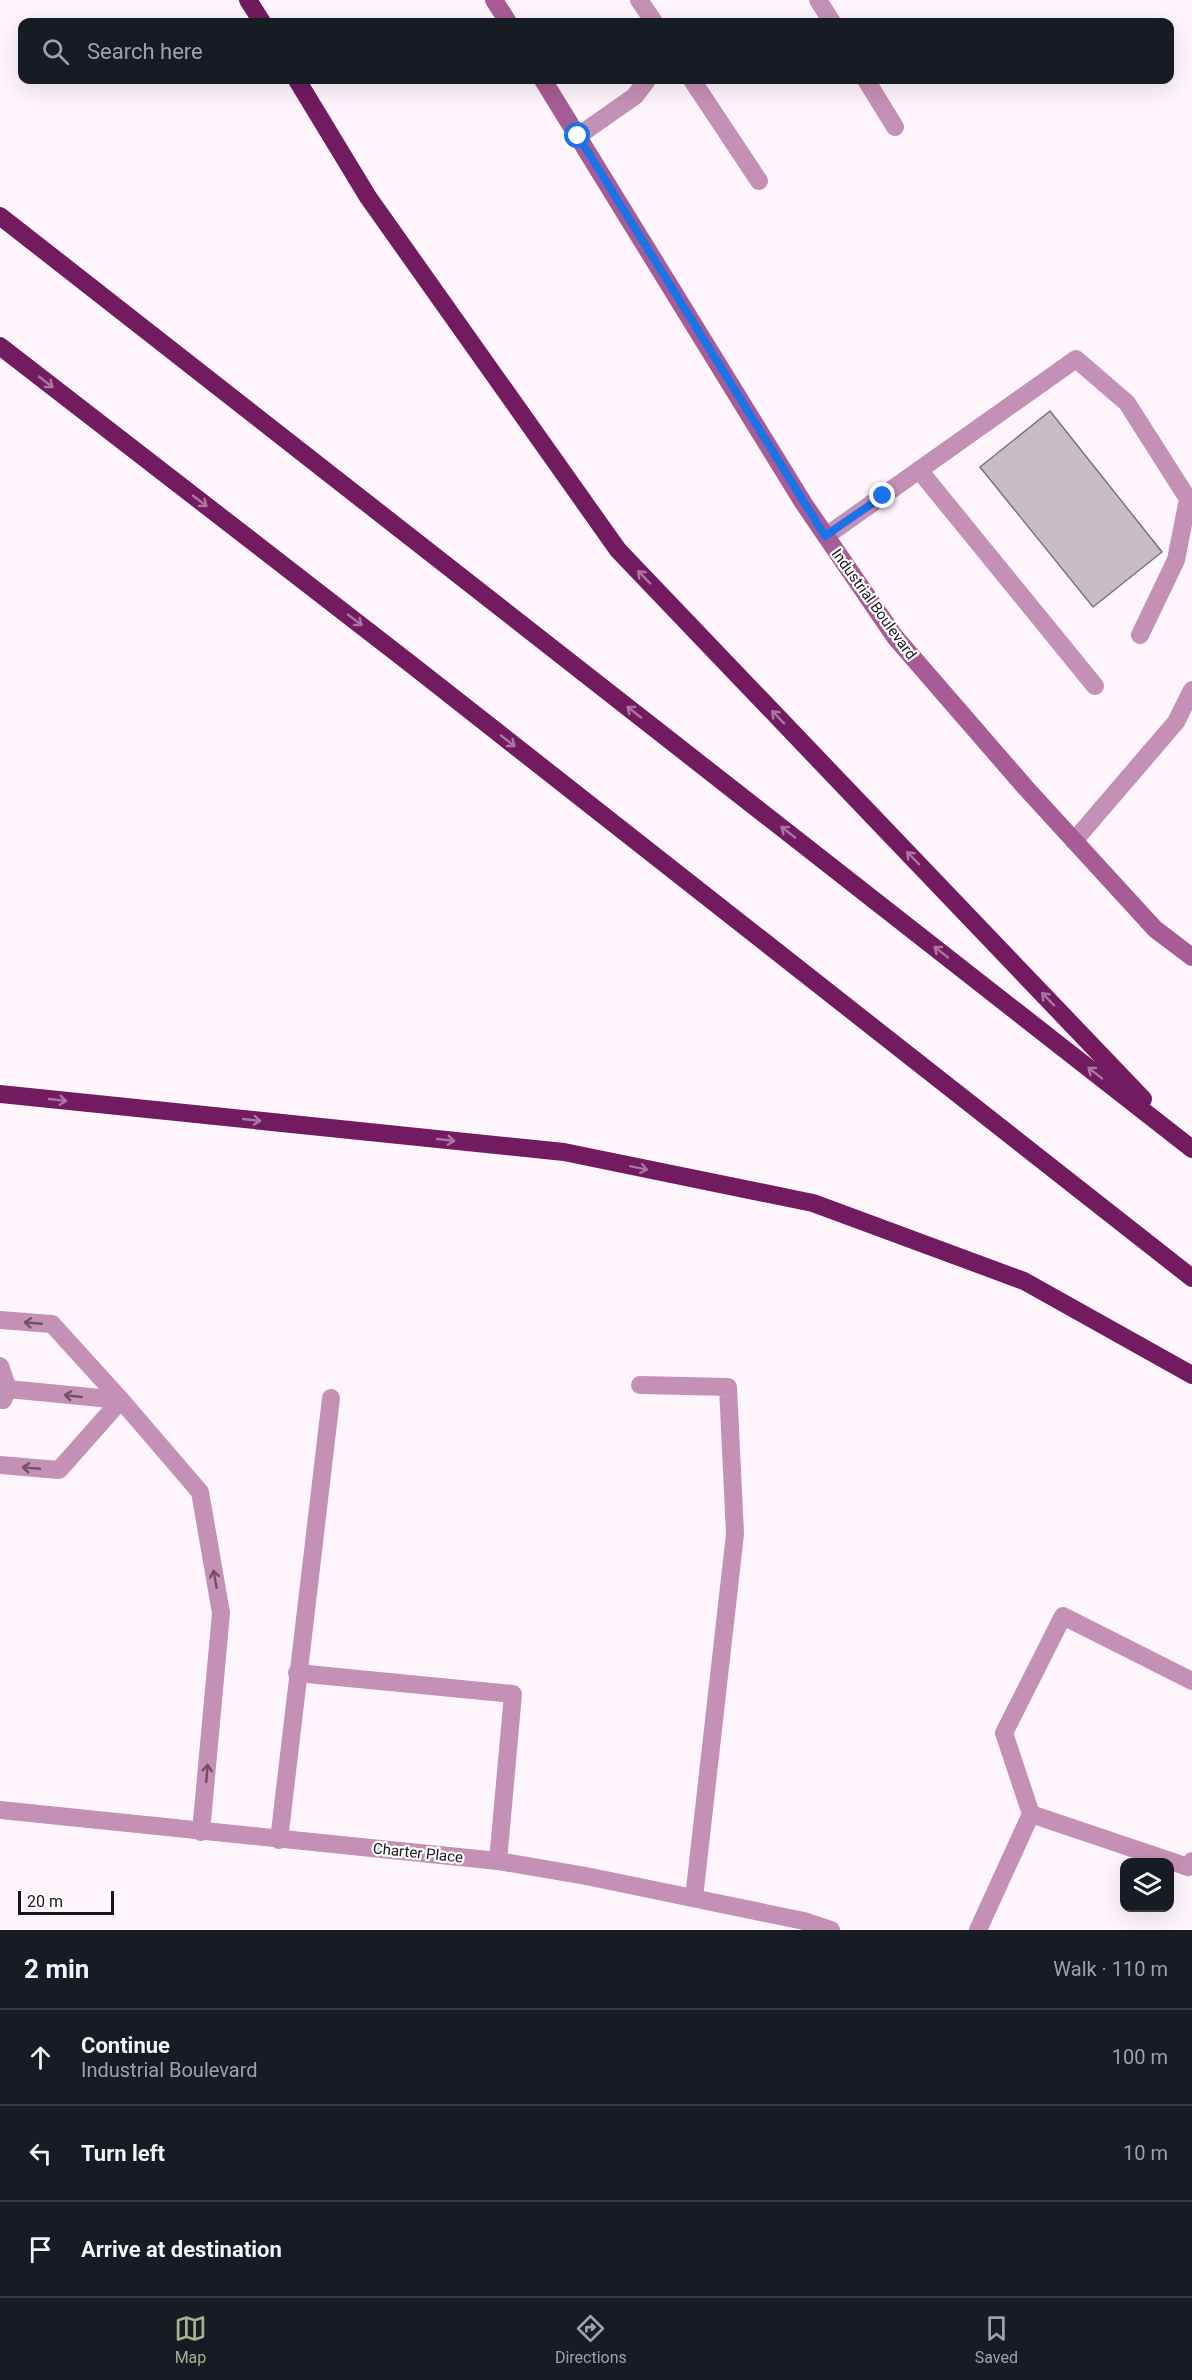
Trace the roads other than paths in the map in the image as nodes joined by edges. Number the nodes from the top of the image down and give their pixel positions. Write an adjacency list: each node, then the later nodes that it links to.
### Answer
1 (248, 0): 6 (highway)
2 (494, 0): 7 (street)
3 (639, 0): 8 (street)
4 (653, 0): 9 (street)
5 (818, 0): 10 (street)
6 (259, 18)
7 (505, 18)
8 (652, 18)
9 (655, 18)
10 (829, 18)
11 (299, 84): 29 (highway, one-way to 11)
12 (546, 84): 17 (street, Industrial Boulevard)
13 (644, 84): 17 (street)
14 (695, 84): 18 (street)
15 (868, 84): 16 (street)
16 (895, 127)
17 (578, 136): 22 (street, Industrial Boulevard)
18 (759, 181)
19 (0, 216): 29 (highway, one-way to 19)
20 (0, 346): 30 (highway, one-way to 30)
21 (919, 470): 22 (street); 23 (street); 24 (street)
22 (825, 536): 26 (street, Industrial Boulevard)
23 (1140, 635)
24 (1095, 686)
25 (1192, 690): 26 (street)
26 (1074, 841): 27 (street, Industrial Boulevard)
27 (1192, 957)
28 (0, 1094): 33 (highway, one-way to 33)
29 (1191, 1148)
30 (1192, 1278)
31 (0, 1320): 37 (street, one-way to 31)
32 (0, 1365): 35 (street)
33 (1192, 1375)
34 (640, 1385): 48 (street)
35 (3, 1388): 37 (street, one-way to 35); 38 (street)
36 (332, 1398): 40 (street)
37 (121, 1400): 39 (street, one-way to 39); 44 (street, one-way to 37)
38 (0, 1406)
39 (0, 1465)
40 (297, 1673): 45 (street); 47 (street)
41 (1192, 1681): 43 (street)
42 (0, 1810): 44 (street, Charter Place)
43 (1031, 1814): 46 (street); 50 (street)
44 (201, 1832): 45 (street, Charter Place)
45 (279, 1840): 47 (street, Charter Place)
46 (1192, 1861)
47 (498, 1862): 48 (street, Charter Place)
48 (694, 1898): 49 (street, Charter Place)
49 (831, 1930)
50 (978, 1930)

